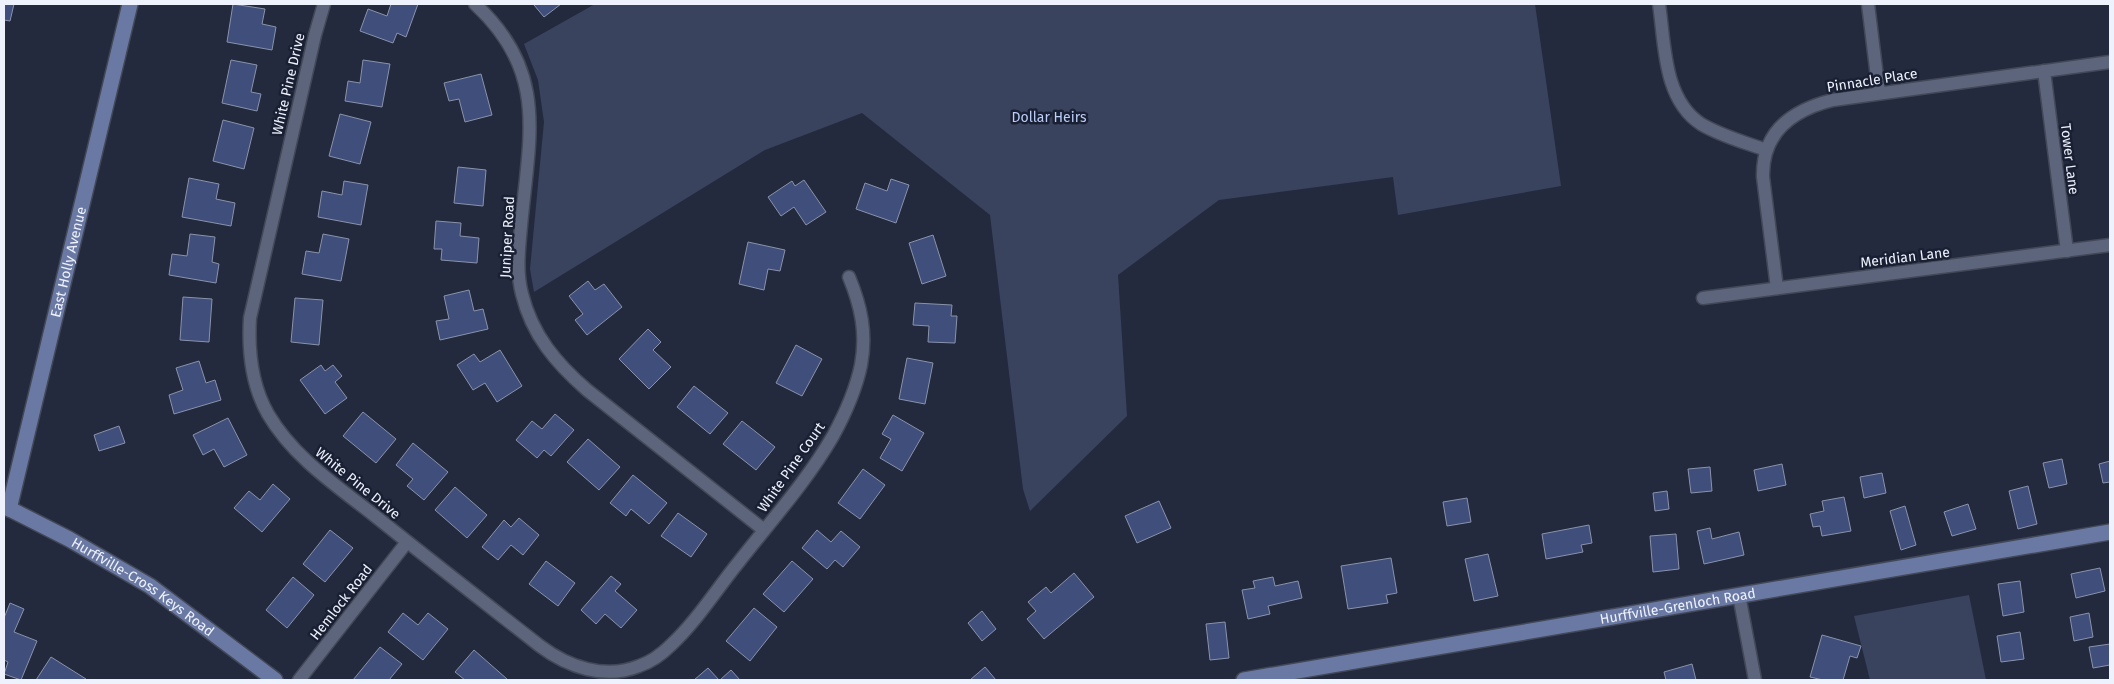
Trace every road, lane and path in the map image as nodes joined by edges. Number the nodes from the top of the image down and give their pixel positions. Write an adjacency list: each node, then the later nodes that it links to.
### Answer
1 (130, 4): 15 (main road, East Holly Avenue)
2 (324, 4): 18 (street, White Pine Drive)
3 (475, 4): 16 (street, Juniper Road)
4 (1659, 4): 9 (street)
5 (1868, 4): 8 (street)
6 (2110, 62): 7 (street, Pinnacle Place)
7 (2044, 71): 8 (street, Pinnacle Place); 11 (street, Tower Lane)
8 (1879, 93): 9 (street, Pinnacle Place)
9 (1766, 150): 13 (street, Pinnacle Place)
10 (2110, 245): 11 (street, Meridian Lane)
11 (2067, 251): 13 (street, Meridian Lane)
12 (849, 277): 16 (street, White Pine Court)
13 (1777, 288): 14 (street, Meridian Lane)
14 (1703, 298)
15 (5, 512): 20 (main road, Hurffville-Cross Keys Road)
16 (764, 530): 18 (street, White Pine Drive)
17 (2110, 532): 19 (main road, Hurffville-Grenloch Road)
18 (407, 542): 21 (street, Hemlock Road)
19 (1739, 595): 22 (main road, Hurffville-Grenloch Road); 23 (street)
20 (275, 680)
21 (300, 680)
22 (1244, 680)
23 (1755, 680)

